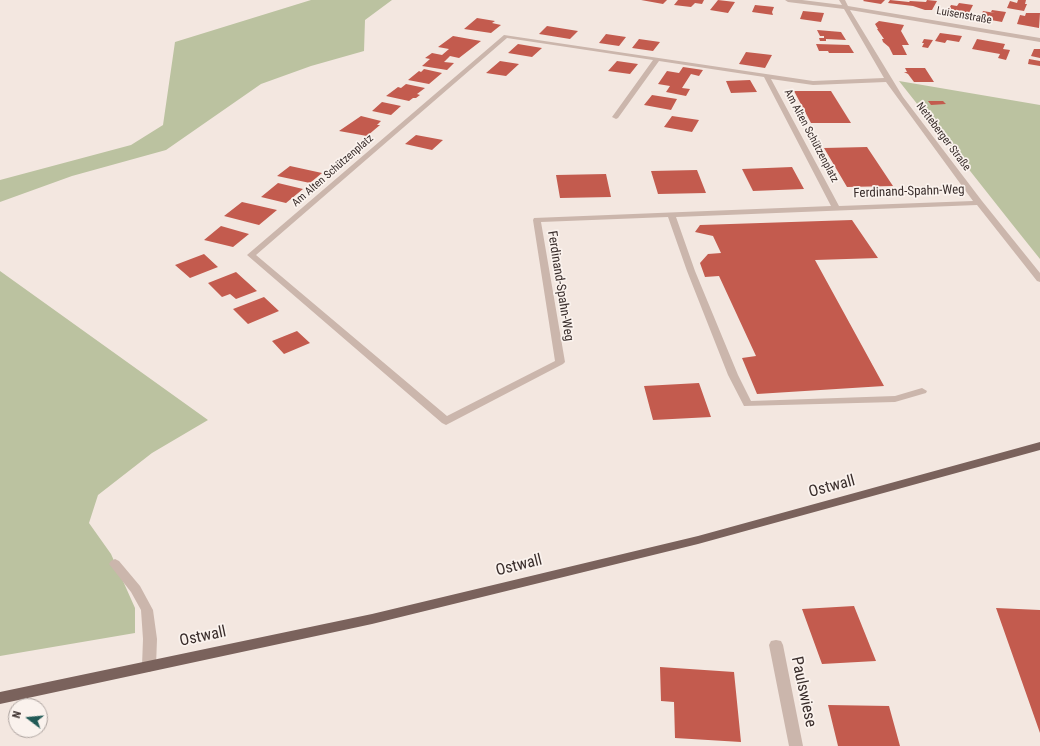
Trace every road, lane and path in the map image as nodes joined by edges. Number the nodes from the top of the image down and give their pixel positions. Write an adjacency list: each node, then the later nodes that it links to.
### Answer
1 (788, 0): 2 (street, Luisenstraße)
2 (843, 3): 3 (street, Luisenstraße); 6 (street, Netteberger Straße)
3 (1040, 40)
4 (657, 59): 5 (street, Am Alten Schützenplatz); 7 (street); 13 (street, Am Alten Schützenplatz)
5 (766, 75): 6 (street, Am Alten Schützenplatz); 9 (street, Am Alten Schützenplatz)
6 (888, 80): 8 (street, Netteberger Straße)
7 (616, 117)
8 (979, 203): 9 (street, Ferdinand-Spahn-Weg); 11 (street, Netteberger Straße)
9 (836, 208): 10 (street, Ferdinand-Spahn-Weg)
10 (671, 215): 12 (street); 13 (street, Ferdinand-Spahn-Weg)
11 (1040, 279)
12 (922, 392)
13 (446, 421)
14 (1040, 446): 17 (main road, Ostwall)
15 (115, 564): 17 (street)
16 (776, 646): 19 (street, Paulswiese)
17 (149, 666): 18 (main road, Ostwall)
18 (0, 698)
19 (796, 746)

